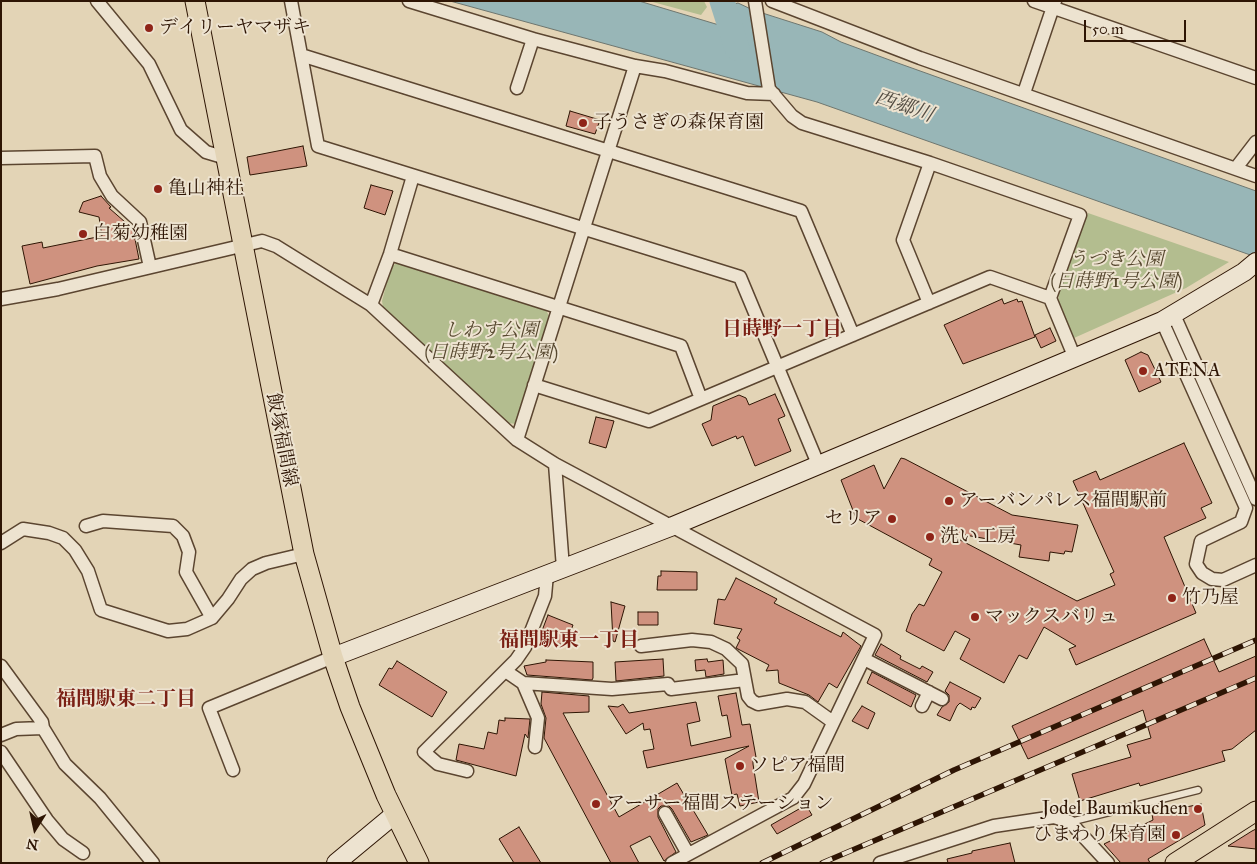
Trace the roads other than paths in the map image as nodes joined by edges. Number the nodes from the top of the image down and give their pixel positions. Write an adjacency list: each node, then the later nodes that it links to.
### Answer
1 (97, 1): 19 (street)
2 (195, 1): 19 (main road, 飯塚福間線)
3 (291, 1): 10 (street)
4 (408, 1): 9 (street)
5 (772, 1): 15 (street)
6 (1034, 1): 8 (street)
7 (756, 5): 14 (street)
8 (1054, 5): 12 (street); 15 (street)
9 (533, 39): 11 (street); 13 (street)
10 (301, 55): 17 (street); 22 (street)
11 (635, 66): 14 (street); 17 (street)
12 (1256, 78)
13 (517, 88)
14 (771, 91): 20 (street)
15 (1024, 93): 21 (street)
16 (1256, 142): 21 (street)
17 (608, 151): 24 (street); 35 (street)
18 (1, 158): 27 (street)
19 (226, 158): 25 (main road, 飯塚福間線)
20 (930, 163): 29 (street); 31 (street)
21 (1236, 168): 23 (street)
22 (413, 176): 24 (street); 26 (street)
23 (1256, 176)
24 (583, 229): 33 (street); 37 (street)
25 (242, 246): 27 (street); 32 (street); 47 (main road, 飯塚福間線)
26 (390, 254): 32 (street); 33 (street)
27 (150, 267): 30 (street)
28 (1252, 270): 34 (street)
29 (1050, 298): 31 (street); 36 (street)
30 (1, 299)
31 (929, 303): 35 (street)
32 (371, 305): 40 (street)
33 (558, 306): 38 (street); 39 (street)
34 (1168, 318): 36 (street); 43 (street); 48 (street)
35 (853, 335): 37 (street)
36 (1074, 356): 42 (street)
37 (777, 367): 39 (street); 42 (street)
38 (534, 385): 39 (street); 40 (street)
39 (701, 398)
40 (517, 440): 41 (street)
41 (555, 464): 45 (street); 49 (street)
42 (818, 464): 45 (street)
43 (1256, 499)
44 (86, 526): 50 (street)
45 (673, 526): 49 (street); 53 (street)
46 (1, 543): 50 (street)
47 (304, 554): 50 (street); 52 (main road, 飯塚福間線)
48 (1256, 565)
49 (555, 571): 52 (street); 55 (street)
50 (212, 618)
51 (641, 646): 56 (street)
52 (333, 657): 66 (street); 71 (main road, 飯塚福間線)
53 (864, 659): 58 (street); 61 (street)
54 (1, 666): 62 (street)
55 (507, 672): 57 (street); 67 (street)
56 (745, 680): 57 (street); 61 (street)
57 (523, 684): 64 (street)
58 (929, 692): 59 (street); 60 (street)
59 (942, 699)
60 (922, 706)
61 (833, 722): 74 (street)
62 (43, 728): 63 (street); 76 (street)
63 (1, 735)
64 (535, 747)
65 (1, 752): 73 (street)
66 (233, 770)
67 (468, 771)
68 (1198, 790): 72 (lane)
69 (1256, 811): 81 (main road)
70 (665, 813): 74 (street)
71 (395, 814): 77 (street); 78 (main road, 飯塚福間線)
72 (1070, 822): 75 (street); 80 (street)
73 (83, 853)
74 (688, 854): 79 (street)
75 (882, 862)
76 (153, 863)
77 (336, 863)
78 (418, 863)
79 (672, 863)
80 (1108, 863)
81 (1175, 863)

